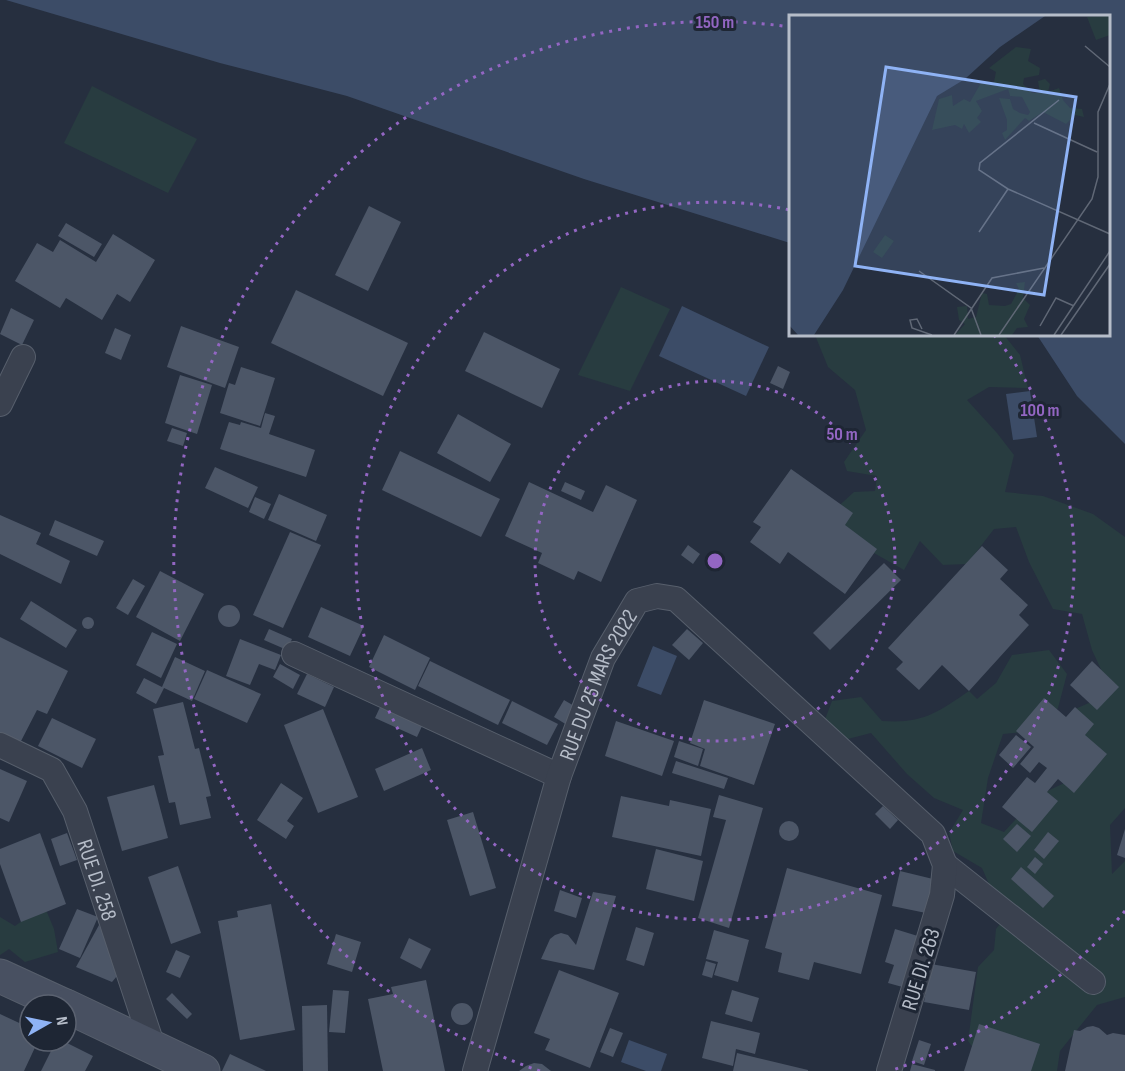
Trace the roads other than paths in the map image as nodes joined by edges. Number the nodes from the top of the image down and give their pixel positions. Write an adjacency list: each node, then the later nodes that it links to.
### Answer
1 (23, 357): 2 (street)
2 (0, 404)
3 (294, 654): 5 (street)
4 (0, 745): 11 (street, RUE DI. 258)
5 (559, 776): 6 (street, RUE DU 25 MARS 2022); 13 (street, RUE DU 25 MARS 2022)
6 (945, 865): 8 (street); 14 (street, RUE DI. 263)
7 (0, 976): 9 (main road)
8 (1093, 982)
9 (36, 993)
10 (78, 1012): 11 (main road)
11 (153, 1047): 12 (main road)
12 (203, 1071)
13 (475, 1071)
14 (889, 1071)

